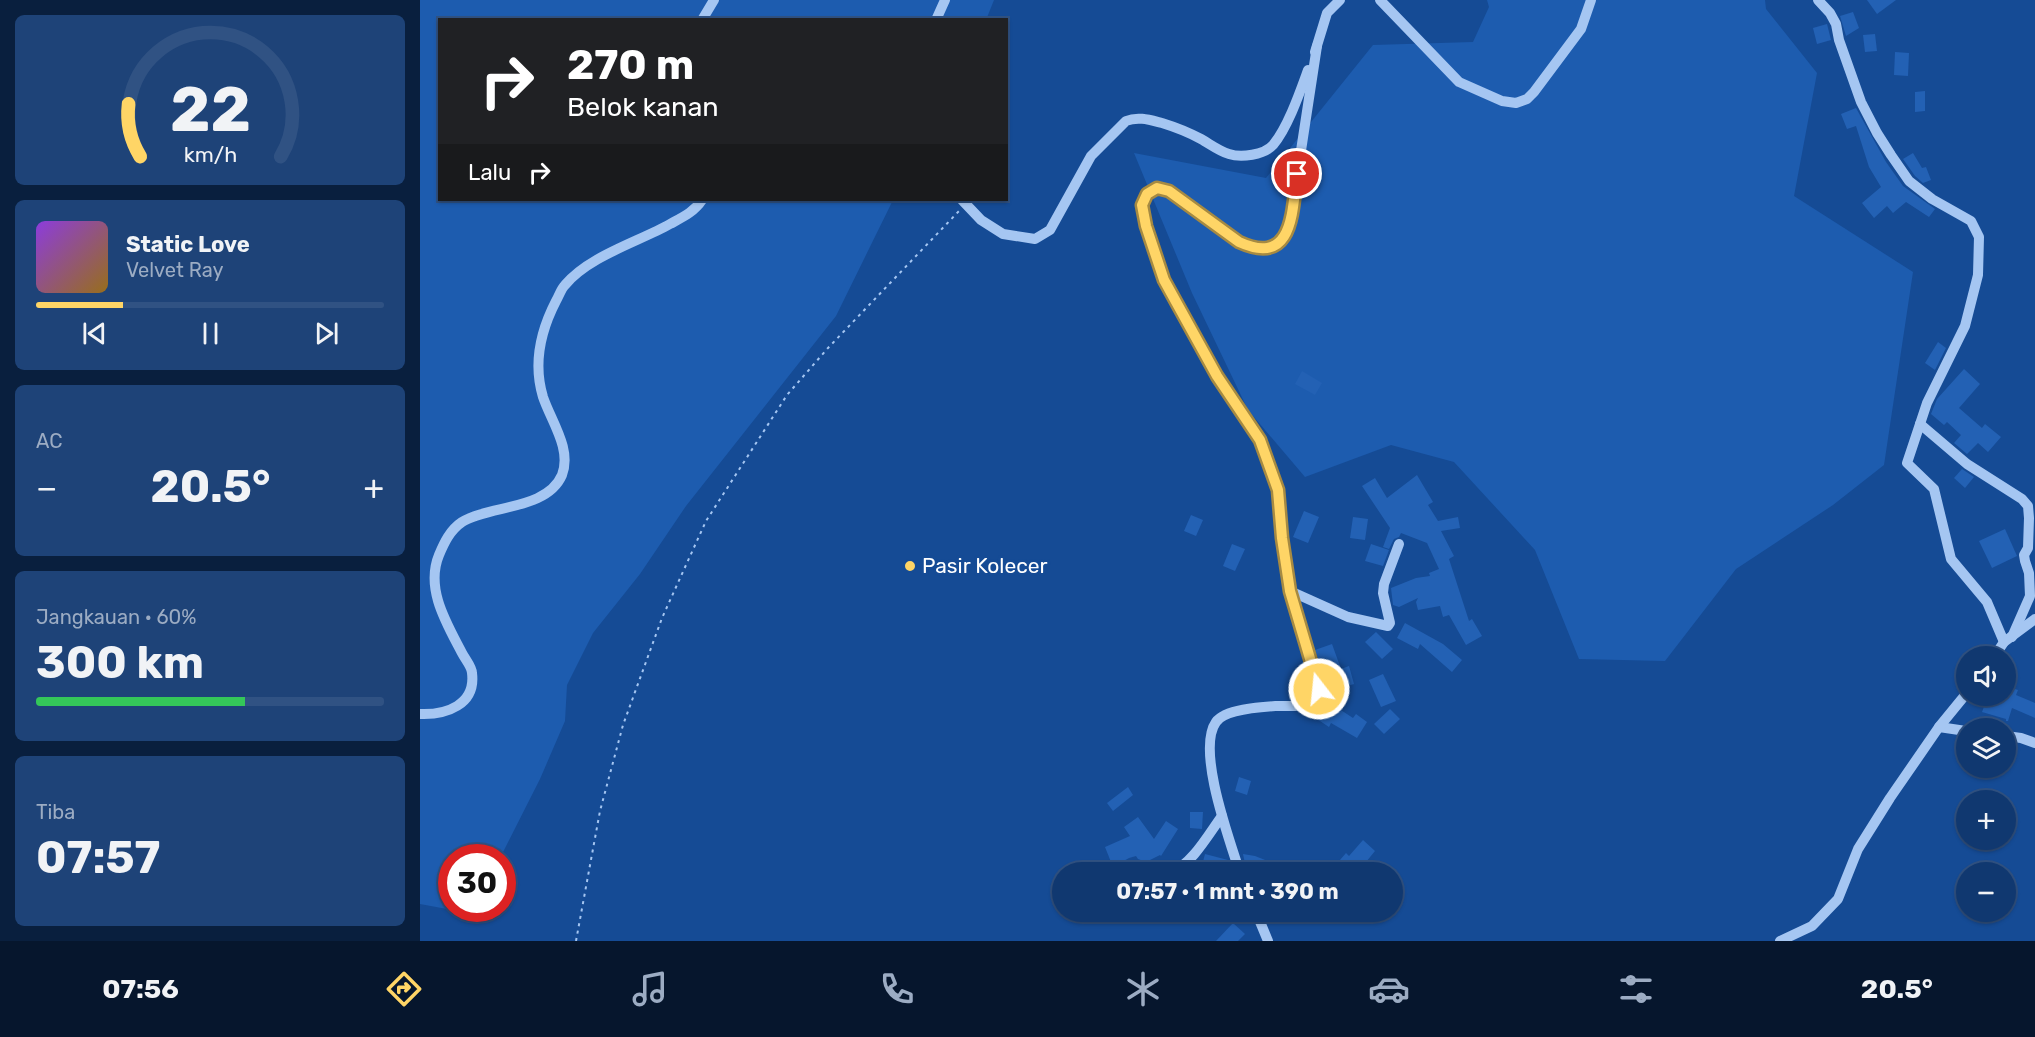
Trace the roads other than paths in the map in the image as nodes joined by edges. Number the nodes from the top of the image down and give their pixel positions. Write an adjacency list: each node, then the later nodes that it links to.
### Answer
1 (714, 0): 7 (street)
2 (945, 0): 8 (street)
3 (1340, 0): 9 (street)
4 (1380, 0): 5 (street)
5 (1591, 0)
6 (1818, 0): 12 (street)
7 (703, 18)
8 (937, 18)
9 (1317, 46): 11 (street); 14 (street)
10 (701, 201): 19 (street)
11 (963, 202)
12 (1920, 424): 16 (street); 16 (street)
13 (1400, 544): 14 (street)
14 (1290, 591): 24 (street)
15 (2035, 619): 16 (street)
16 (2008, 640): 17 (street)
17 (2003, 646)
18 (1956, 706): 20 (street)
19 (420, 714)
20 (1939, 727): 21 (street); 29 (street)
21 (1956, 730)
22 (2016, 737): 23 (street)
23 (2035, 743)
24 (1222, 816): 25 (street); 26 (street)
25 (1187, 862)
26 (1237, 862)
27 (1260, 922): 28 (street)
28 (1268, 941)
29 (1780, 941)

